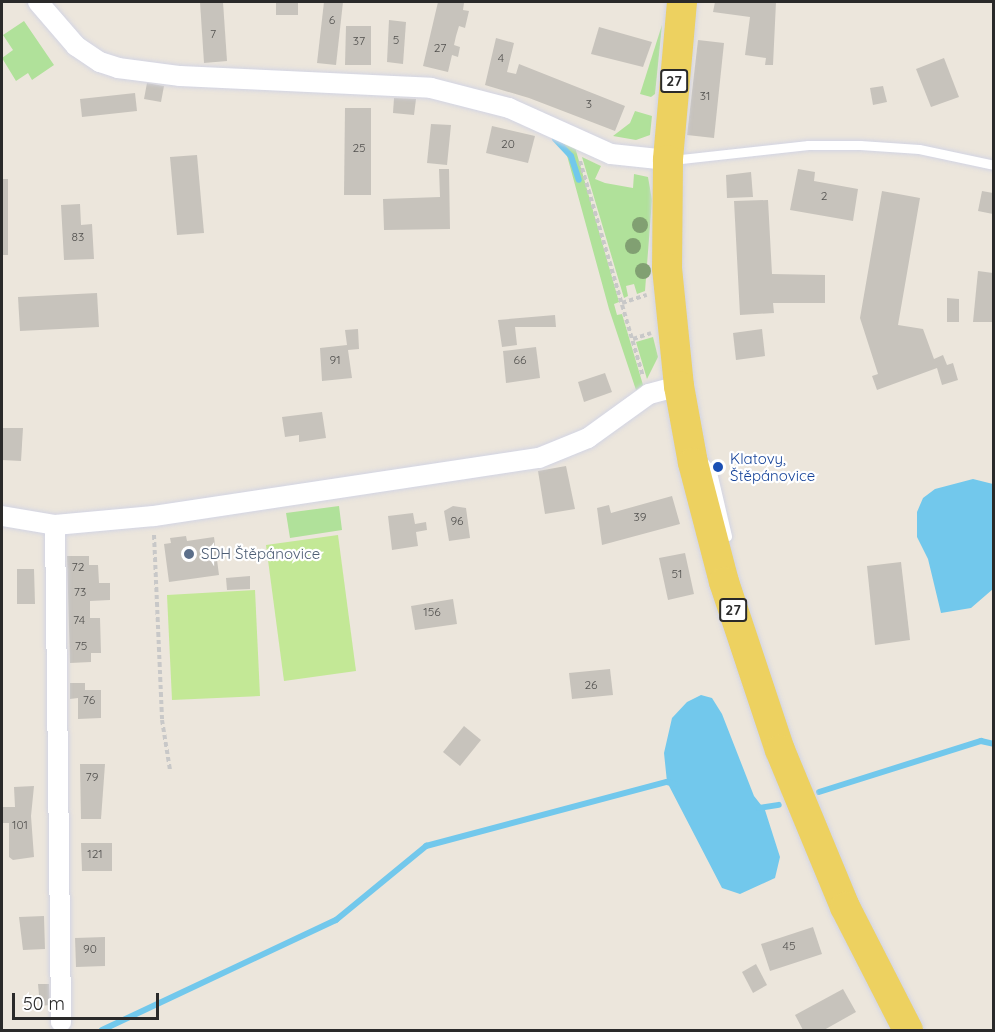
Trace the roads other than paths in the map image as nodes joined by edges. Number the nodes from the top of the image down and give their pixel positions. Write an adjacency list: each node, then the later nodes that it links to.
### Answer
1 (38, 2): 3 (street)
2 (682, 2): 3 (main road, 27)
3 (668, 160): 4 (lane); 5 (main road, 27)
4 (993, 165)
5 (680, 386): 6 (main road, 27); 8 (street)
6 (690, 445): 9 (lane); 11 (main road, 27)
7 (2, 516): 8 (street)
8 (55, 525): 12 (street)
9 (730, 547)
10 (731, 558): 11 (lane)
11 (735, 616): 13 (main road, 27)
12 (62, 1022)
13 (908, 1030)

